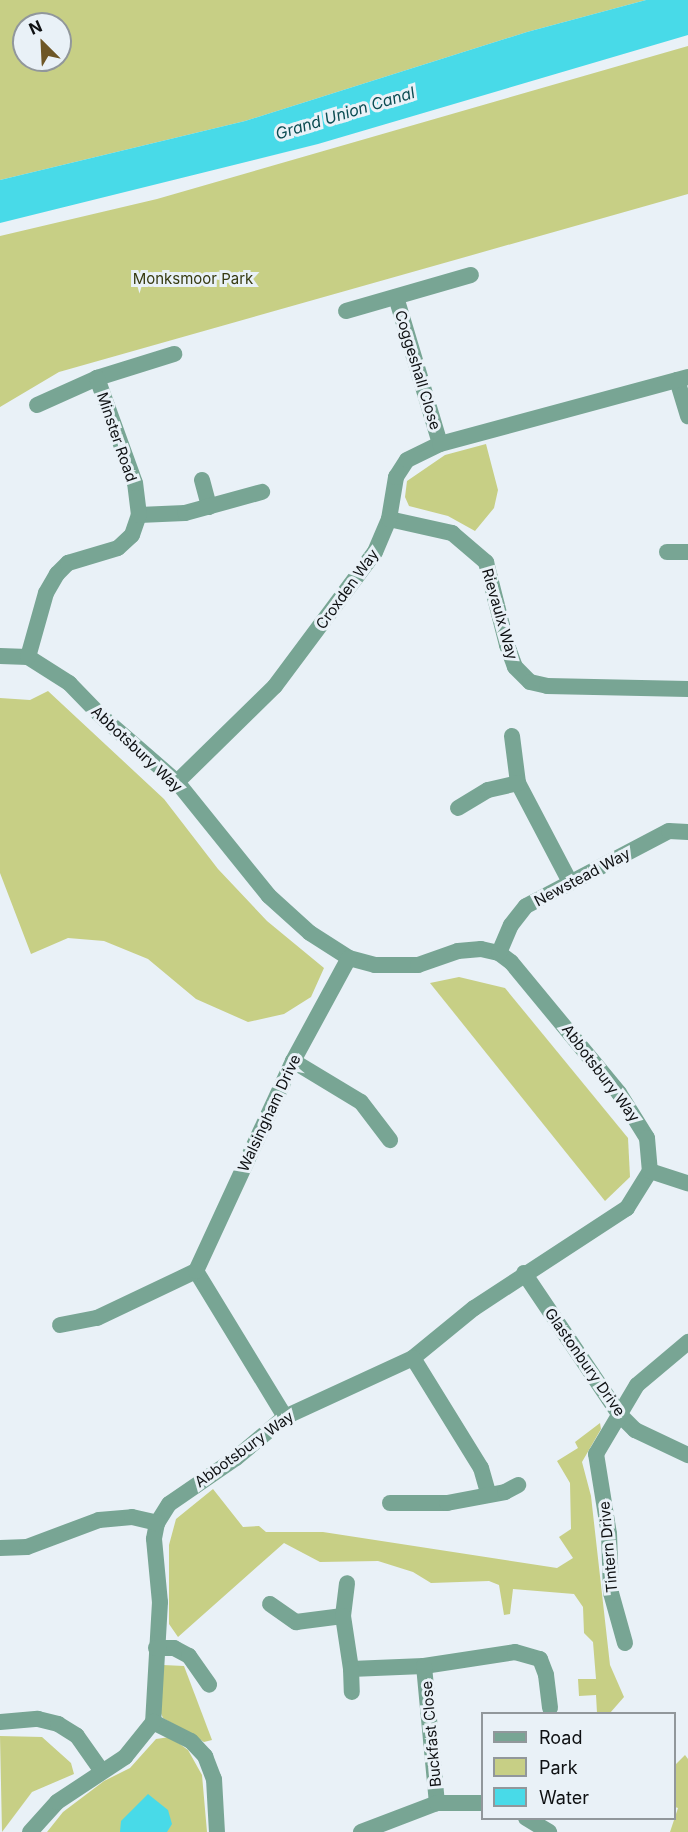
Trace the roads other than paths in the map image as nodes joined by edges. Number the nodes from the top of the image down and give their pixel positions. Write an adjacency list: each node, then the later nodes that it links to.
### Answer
1 (471, 275): 2 (street, Coggeshall Close)
2 (396, 297): 3 (street, Coggeshall Close); 9 (street, Coggeshall Close)
3 (346, 311)
4 (174, 354): 5 (street, Minster Road)
5 (97, 378): 7 (street, Minster Road); 13 (street, Minster Road)
6 (683, 379): 8 (street); 9 (street, Croxden Way)
7 (37, 405)
8 (688, 416)
9 (440, 444): 14 (street, Croxden Way)
10 (202, 480): 12 (street)
11 (262, 492): 12 (street)
12 (210, 507): 13 (street)
13 (139, 515): 18 (street)
14 (389, 519): 19 (street, Rievaulx Way); 21 (street, Croxden Way)
15 (667, 552): 16 (street)
16 (688, 552)
17 (0, 656): 18 (street, Abbotsbury Way)
18 (27, 657): 21 (street, Abbotsbury Way)
19 (688, 689)
20 (512, 736): 22 (street)
21 (177, 782): 27 (street, Abbotsbury Way)
22 (519, 783): 23 (street); 25 (street)
23 (458, 808)
24 (688, 832): 25 (street, Newstead Way)
25 (570, 882): 26 (street, Newstead Way)
26 (498, 953): 27 (street, Abbotsbury Way); 30 (street, Abbotsbury Way)
27 (349, 958): 28 (street, Walsingham Drive)
28 (293, 1060): 29 (street); 32 (street, Walsingham Drive)
29 (390, 1140)
30 (650, 1172): 31 (street); 33 (street, Abbotsbury Way)
31 (688, 1183)
32 (196, 1271): 34 (street); 38 (street)
33 (524, 1273): 36 (street, Abbotsbury Way); 37 (street, Glastonbury Drive)
34 (60, 1325)
35 (688, 1342): 37 (street, Tintern Drive)
36 (413, 1358): 38 (street, Abbotsbury Way); 41 (street)
37 (619, 1414): 39 (street, Glastonbury Drive); 48 (street, Tintern Drive)
38 (285, 1417): 43 (street, Abbotsbury Way)
39 (688, 1455)
40 (518, 1485): 41 (street)
41 (488, 1492): 42 (street)
42 (390, 1503)
43 (157, 1523): 44 (street); 49 (street)
44 (0, 1548)
45 (347, 1583): 47 (street)
46 (270, 1604): 47 (street)
47 (343, 1616): 51 (street)
48 (625, 1643)
49 (156, 1647): 52 (street); 56 (street)
50 (424, 1666): 51 (street, Buckfast Close); 54 (street, Buckfast Close); 58 (street, Buckfast Close)
51 (351, 1669): 53 (street)
52 (209, 1685)
53 (352, 1692)
54 (550, 1708)
55 (0, 1722): 57 (street)
56 (153, 1722): 57 (street); 62 (street)
57 (101, 1770): 61 (street)
58 (437, 1803): 59 (street); 63 (street)
59 (481, 1803)
60 (529, 1820): 64 (street)
61 (30, 1832)
62 (217, 1832)
63 (361, 1832)
64 (549, 1832)

